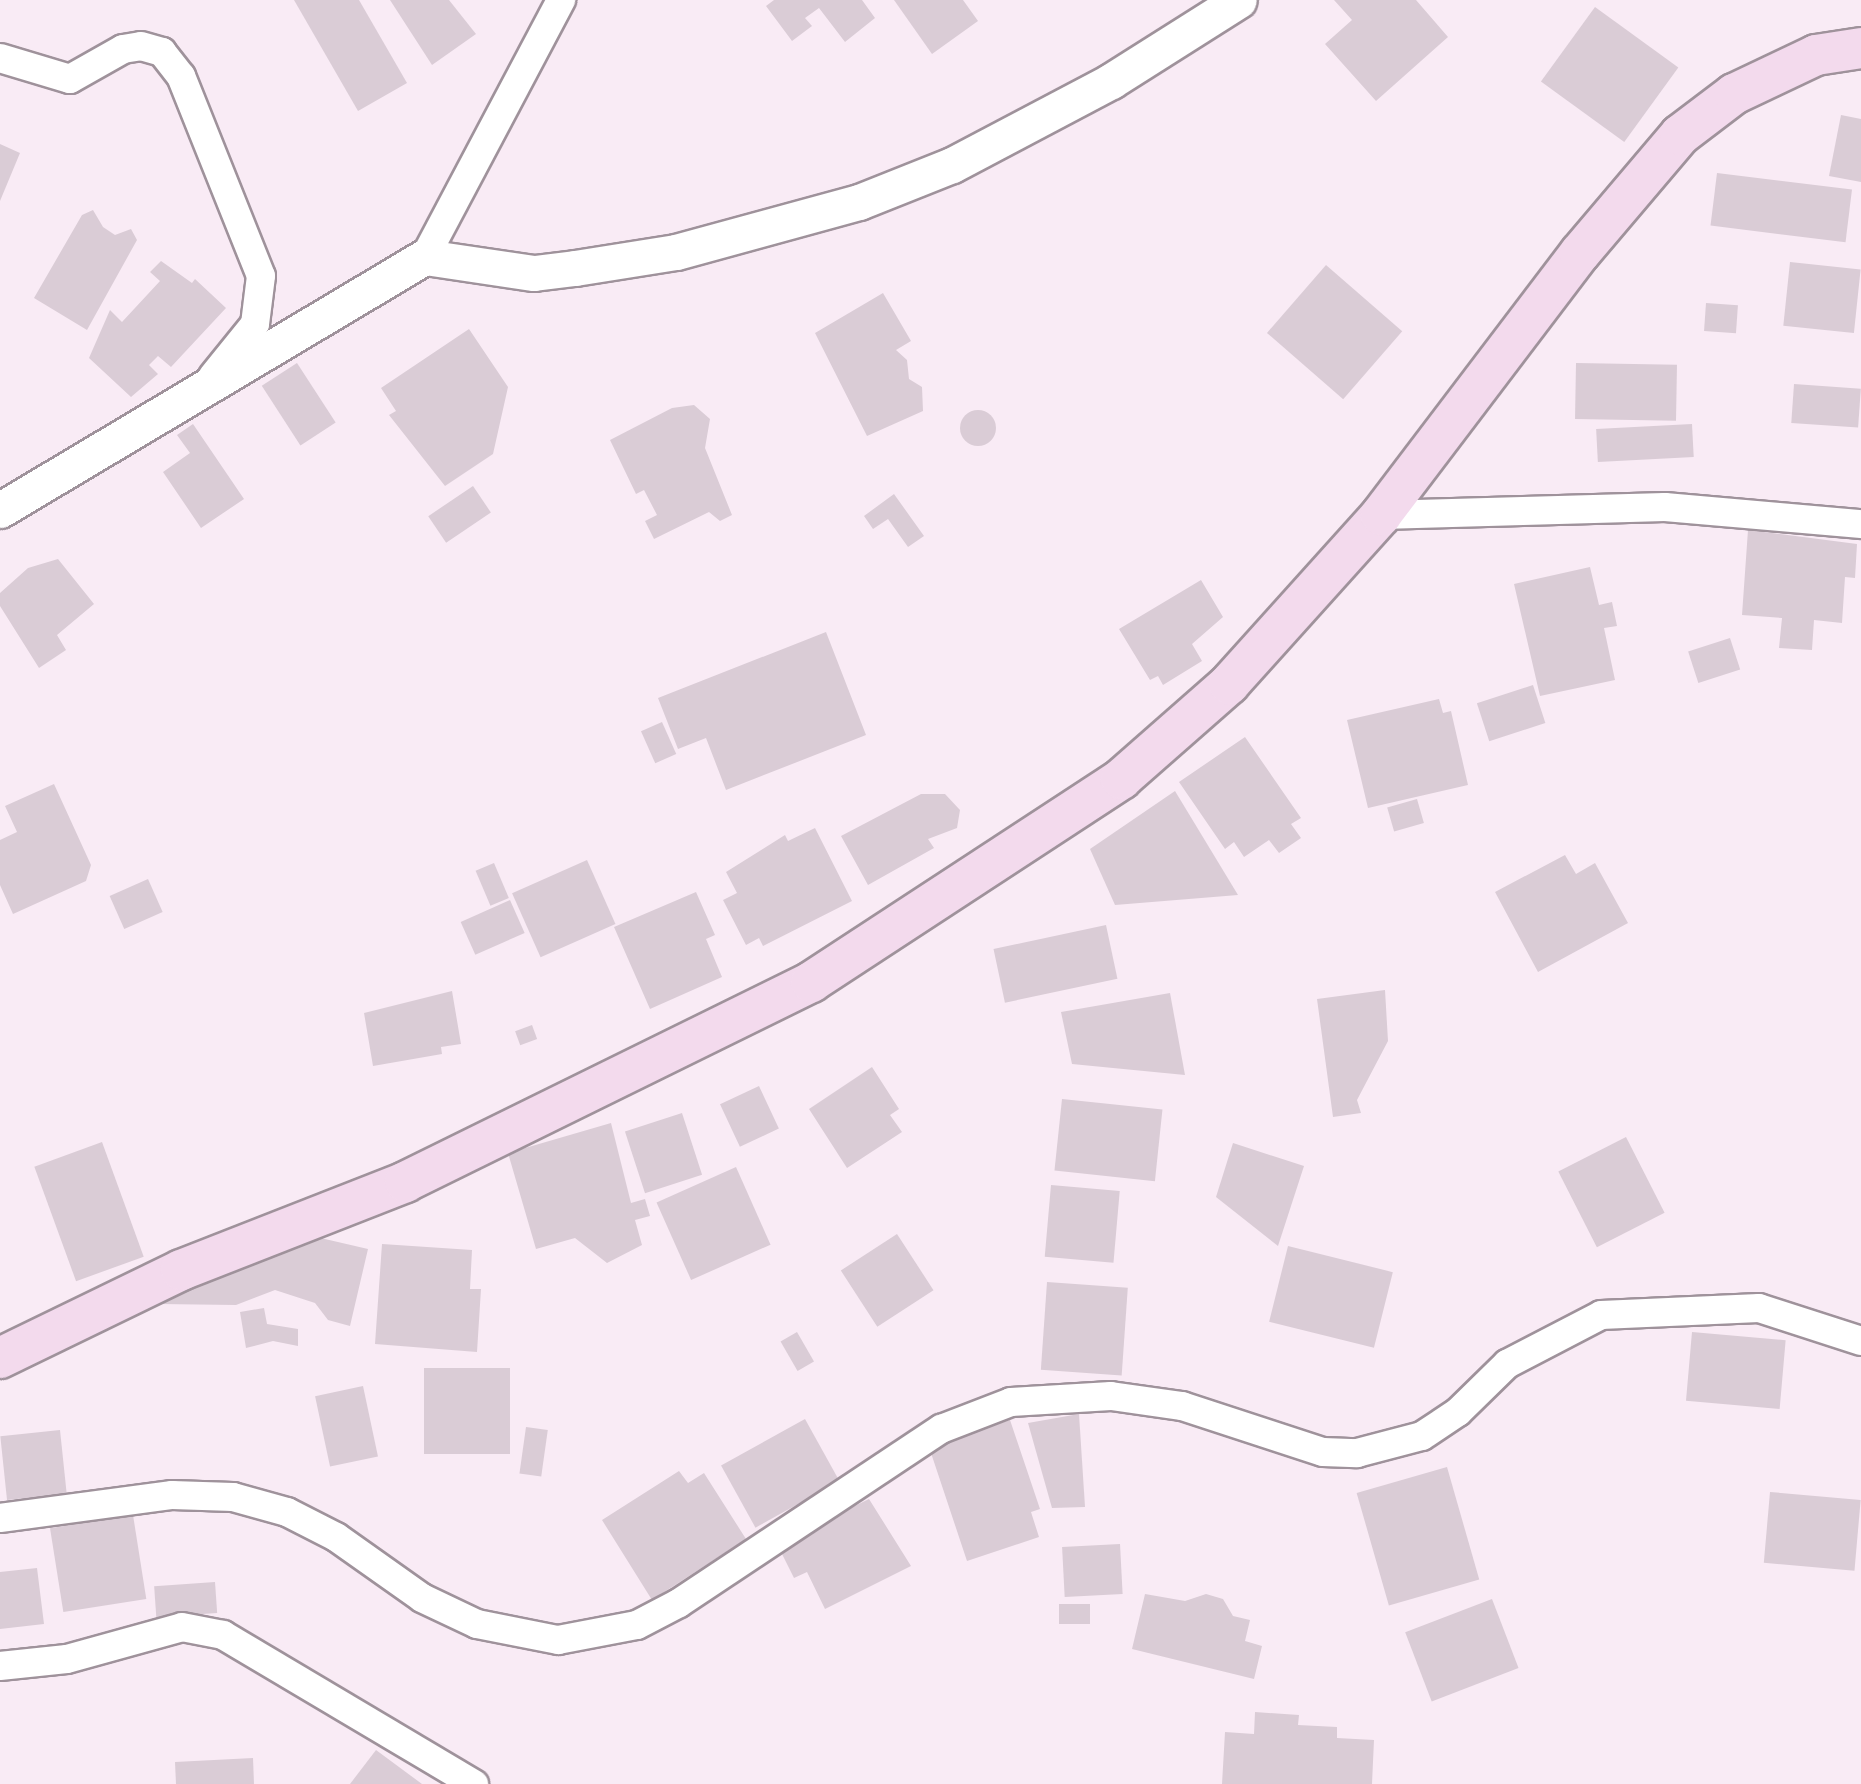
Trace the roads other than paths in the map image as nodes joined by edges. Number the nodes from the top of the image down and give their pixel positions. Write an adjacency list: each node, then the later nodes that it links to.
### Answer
1 (560, 0): 5 (street)
2 (1238, 0): 5 (street)
3 (1861, 48): 8 (main road)
4 (0, 58): 6 (street)
5 (426, 257): 6 (street)
6 (205, 385): 7 (street)
7 (0, 510)
8 (1381, 514): 9 (street); 11 (main road)
9 (1861, 524)
10 (1861, 1342): 12 (street)
11 (0, 1358)
12 (0, 1518)
13 (0, 1666): 14 (street)
14 (474, 1784)

